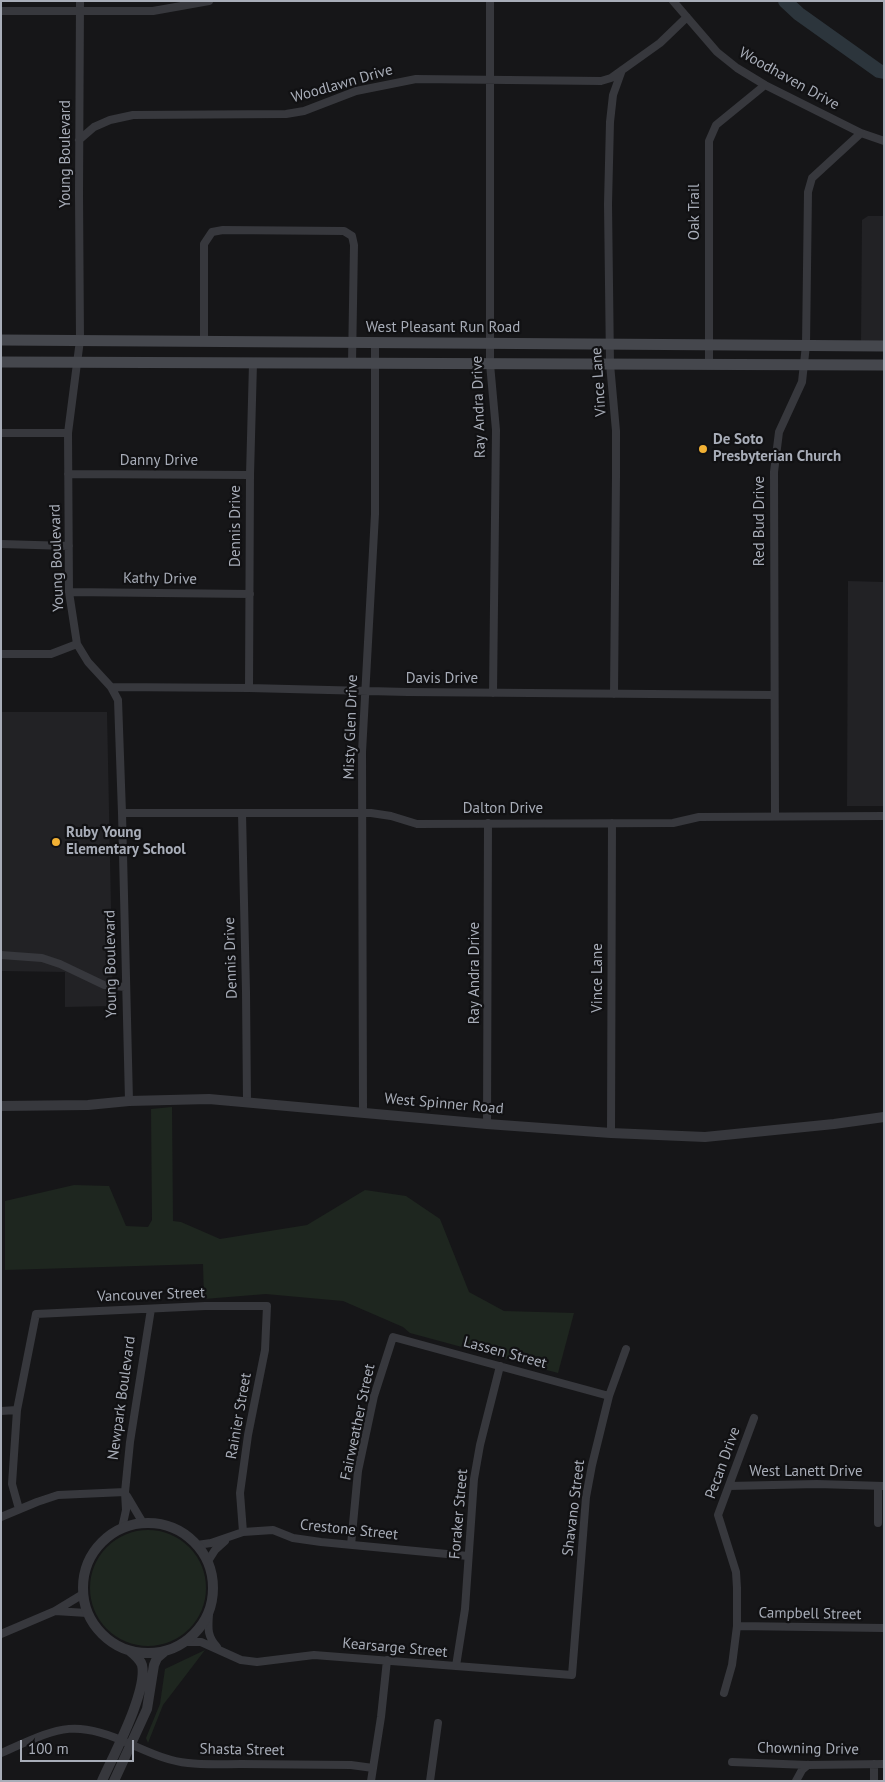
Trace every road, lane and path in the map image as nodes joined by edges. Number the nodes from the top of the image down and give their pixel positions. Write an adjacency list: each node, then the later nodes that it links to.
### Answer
1 (80, 1): 6 (street, Young Boulevard)
2 (209, 1): 6 (street)
3 (490, 1): 9 (street, Ray Andra Drive)
4 (673, 1): 7 (street, Woodhaven Drive)
5 (1, 11): 6 (street)
6 (80, 11): 12 (street, Young Boulevard)
7 (687, 17): 8 (street, Woodlawn Drive); 10 (street, Woodhaven Drive)
8 (622, 70): 9 (street, Woodlawn Drive); 20 (street, Vince Lane)
9 (490, 80): 12 (street, Woodlawn Drive); 19 (street, Ray Andra Drive)
10 (765, 85): 11 (street, Woodhaven Drive); 21 (street, Oak Trail)
11 (861, 132): 13 (street, Woodhaven Drive); 22 (street, Red Bud Drive)
12 (79, 140): 15 (street, Young Boulevard)
13 (884, 141)
14 (1, 340): 15 (main road, West Pleasant Run Road)
15 (80, 340): 16 (main road, West Pleasant Run Road); 25 (street, Young Boulevard)
16 (204, 341): 17 (main road, West Pleasant Run Road); 17 (street)
17 (352, 342): 18 (main road, West Pleasant Run Road); 27 (street)
18 (375, 342): 19 (main road, West Pleasant Run Road); 28 (street, Misty Glen Drive)
19 (490, 343): 20 (main road, West Pleasant Run Road); 29 (street, Ray Andra Drive)
20 (610, 344): 21 (main road, West Pleasant Run Road); 30 (street, Vince Lane)
21 (709, 345): 22 (main road, West Pleasant Run Road); 31 (street, Oak Trail)
22 (806, 345): 23 (main road, West Pleasant Run Road); 32 (street, Red Bud Drive)
23 (884, 346)
24 (1, 362): 25 (main road)
25 (77, 363): 26 (main road); 35 (street, Young Boulevard)
26 (253, 363): 27 (main road); 37 (street, Dennis Drive)
27 (352, 363): 28 (main road)
28 (375, 364): 29 (main road); 46 (street, Misty Glen Drive)
29 (490, 364): 30 (main road); 47 (street, Ray Andra Drive)
30 (610, 364): 31 (main road); 48 (street, Vince Lane)
31 (709, 364): 32 (main road)
32 (804, 365): 33 (main road); 49 (street, Red Bud Drive)
33 (884, 365)
34 (1, 433): 35 (street)
35 (68, 433): 36 (street, Young Boulevard)
36 (68, 474): 37 (street, Danny Drive); 39 (street, Young Boulevard)
37 (250, 475): 41 (street, Dennis Drive)
38 (1, 544): 39 (street)
39 (69, 546): 40 (street, Young Boulevard)
40 (69, 592): 41 (street, Kathy Drive); 42 (street, Young Boulevard)
41 (250, 594): 45 (street, Dennis Drive)
42 (77, 644): 43 (street); 44 (street, Young Boulevard)
43 (1, 654)
44 (111, 687): 45 (street, Davis Drive); 50 (street, Young Boulevard)
45 (249, 688): 46 (street, Davis Drive)
46 (365, 691): 47 (street, Davis Drive); 52 (street, Misty Glen Drive)
47 (493, 693): 48 (street, Davis Drive)
48 (614, 694): 49 (street, Davis Drive)
49 (774, 695): 53 (street, Red Bud Drive)
50 (122, 813): 51 (street, Dalton Drive); 58 (street, Young Boulevard)
51 (242, 813): 52 (street, Dalton Drive); 60 (street, Dennis Drive)
52 (363, 814): 55 (street, Dalton Drive); 62 (street, Misty Glen Drive)
53 (775, 816): 54 (street, Dalton Drive); 56 (street, Dalton Drive)
54 (884, 816)
55 (488, 823): 56 (street, Dalton Drive); 64 (street, Ray Andra Drive)
56 (612, 823): 65 (street, Vince Lane)
57 (1, 955): 58 (street)
58 (126, 987): 59 (street, Young Boulevard)
59 (129, 1101): 60 (street, West Spinner Road); 61 (street, West Spinner Road)
60 (247, 1102): 62 (street, West Spinner Road)
61 (1, 1106)
62 (363, 1113): 64 (street, West Spinner Road)
63 (884, 1117): 65 (street, West Spinner Road)
64 (488, 1124): 65 (street, West Spinner Road)
65 (611, 1133)
66 (267, 1306): 67 (street, Vancouver Street); 83 (street, Rainier Street)
67 (151, 1309): 72 (street, Vancouver Street); 77 (street, Newpark Boulevard)
68 (393, 1337): 70 (street, Lassen Street); 86 (street, Fairweather Street)
69 (626, 1350): 71 (street, Shavano Street)
70 (500, 1366): 71 (street, Lassen Street); 87 (street, Foraker Street)
71 (609, 1396): 102 (street, Shavano Street)
72 (17, 1410): 73 (street); 78 (street)
73 (1, 1411)
74 (754, 1418): 75 (street, Pecan Drive)
75 (729, 1486): 76 (street, West Lanett Drive); 93 (street, Pecan Drive)
76 (881, 1486): 80 (street)
77 (126, 1492): 78 (street); 81 (street); 82 (street, Newpark Boulevard)
78 (19, 1509): 79 (street)
79 (1, 1517)
80 (878, 1522)
81 (143, 1523): 82 (street); 85 (street)
82 (122, 1528): 89 (street)
83 (243, 1532): 84 (street, Crestone Street); 86 (street, Crestone Street)
84 (228, 1538): 85 (street, Crestone Street); 88 (street, Crestone Street)
85 (197, 1545): 88 (street)
86 (352, 1545): 87 (street, Crestone Street)
87 (468, 1556): 101 (street, Foraker Street)
88 (208, 1560): 92 (street)
89 (83, 1594): 90 (street); 91 (street)
90 (55, 1611): 91 (street); 95 (street)
91 (87, 1613): 98 (street)
92 (209, 1614): 96 (street); 97 (street)
93 (736, 1626): 94 (street, Campbell Street); 103 (street, Pecan Drive)
94 (884, 1628)
95 (1, 1634)
96 (186, 1642): 97 (street, Kearsarge Street); 99 (street)
97 (218, 1648): 100 (street, Kearsarge Street)
98 (129, 1651): 99 (street); 105 (street)
99 (164, 1652): 106 (street)
100 (387, 1660): 101 (street, Kearsarge Street); 112 (street)
101 (456, 1666): 102 (street, Kearsarge Street)
102 (572, 1675)
103 (724, 1693)
104 (438, 1723): 116 (street)
105 (121, 1739): 106 (street, Shasta Street); 107 (street, Shasta Street); 113 (street)
106 (131, 1744): 112 (street, Shasta Street); 114 (street)
107 (1, 1753)
108 (732, 1762): 111 (street, Chowning Drive)
109 (874, 1764): 110 (street, Chowning Drive); 111 (street, Chowning Drive); 118 (street)
110 (884, 1764)
111 (808, 1765): 117 (street)
112 (373, 1768): 115 (street)
113 (103, 1777): 114 (street)
114 (115, 1780)
115 (371, 1781)
116 (430, 1781)
117 (796, 1781)
118 (874, 1781)

